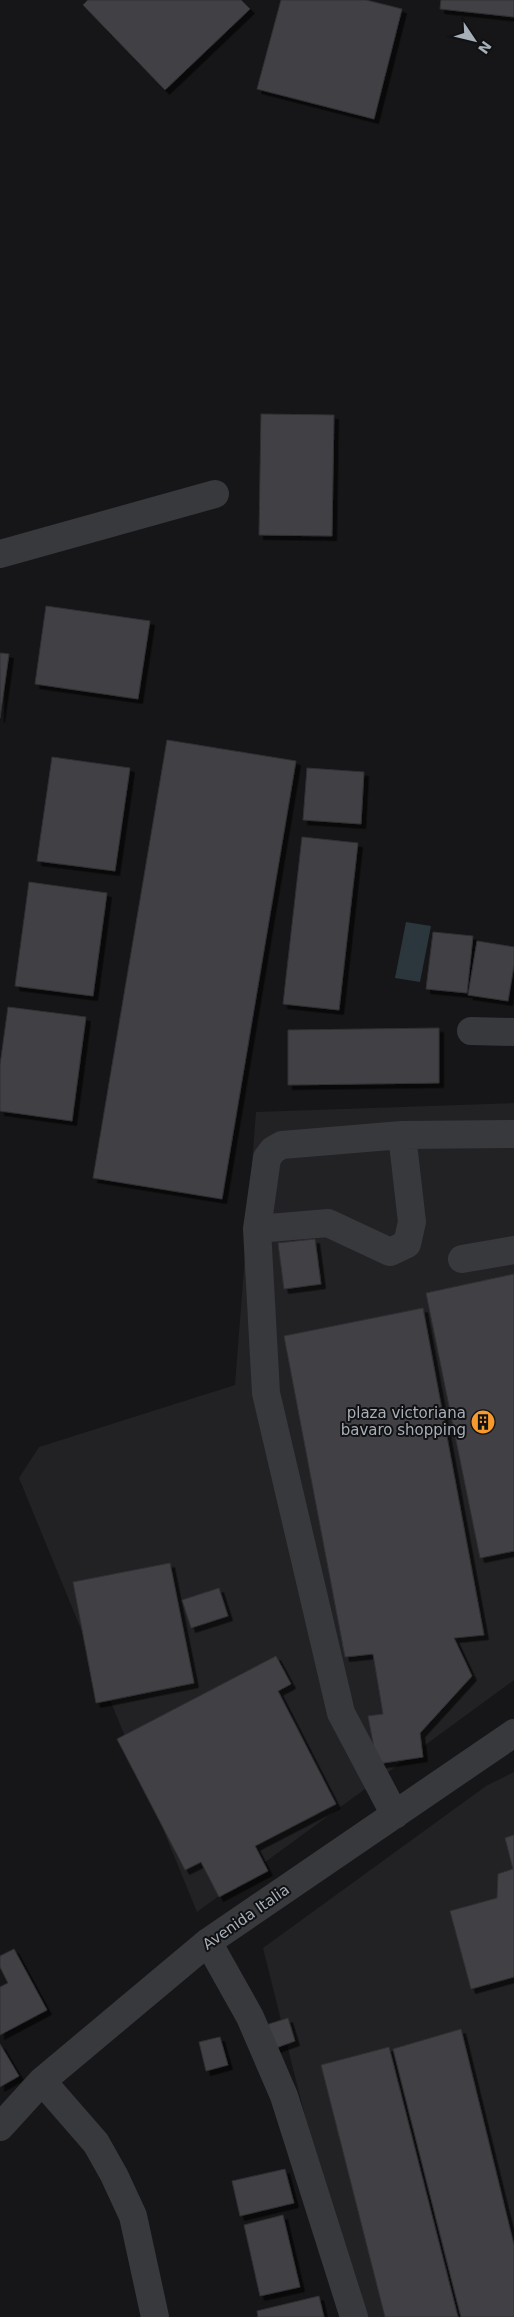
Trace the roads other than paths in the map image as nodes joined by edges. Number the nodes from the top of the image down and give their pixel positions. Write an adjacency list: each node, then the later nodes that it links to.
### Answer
1 (215, 494): 2 (street)
2 (0, 554)
3 (471, 1031): 4 (street)
4 (514, 1032)
5 (514, 1134): 6 (street)
6 (402, 1136): 7 (street); 7 (street)
7 (257, 1229): 11 (street)
8 (514, 1250): 9 (street)
9 (462, 1259)
10 (514, 1733): 11 (street, Avenida Italia)
11 (395, 1815): 12 (street, Avenida Italia)
12 (208, 1942): 13 (street, Avenida Italia); 16 (street)
13 (42, 2081): 14 (street, Avenida Italia); 15 (street)
14 (0, 2127)
15 (155, 2317)
16 (354, 2317)

